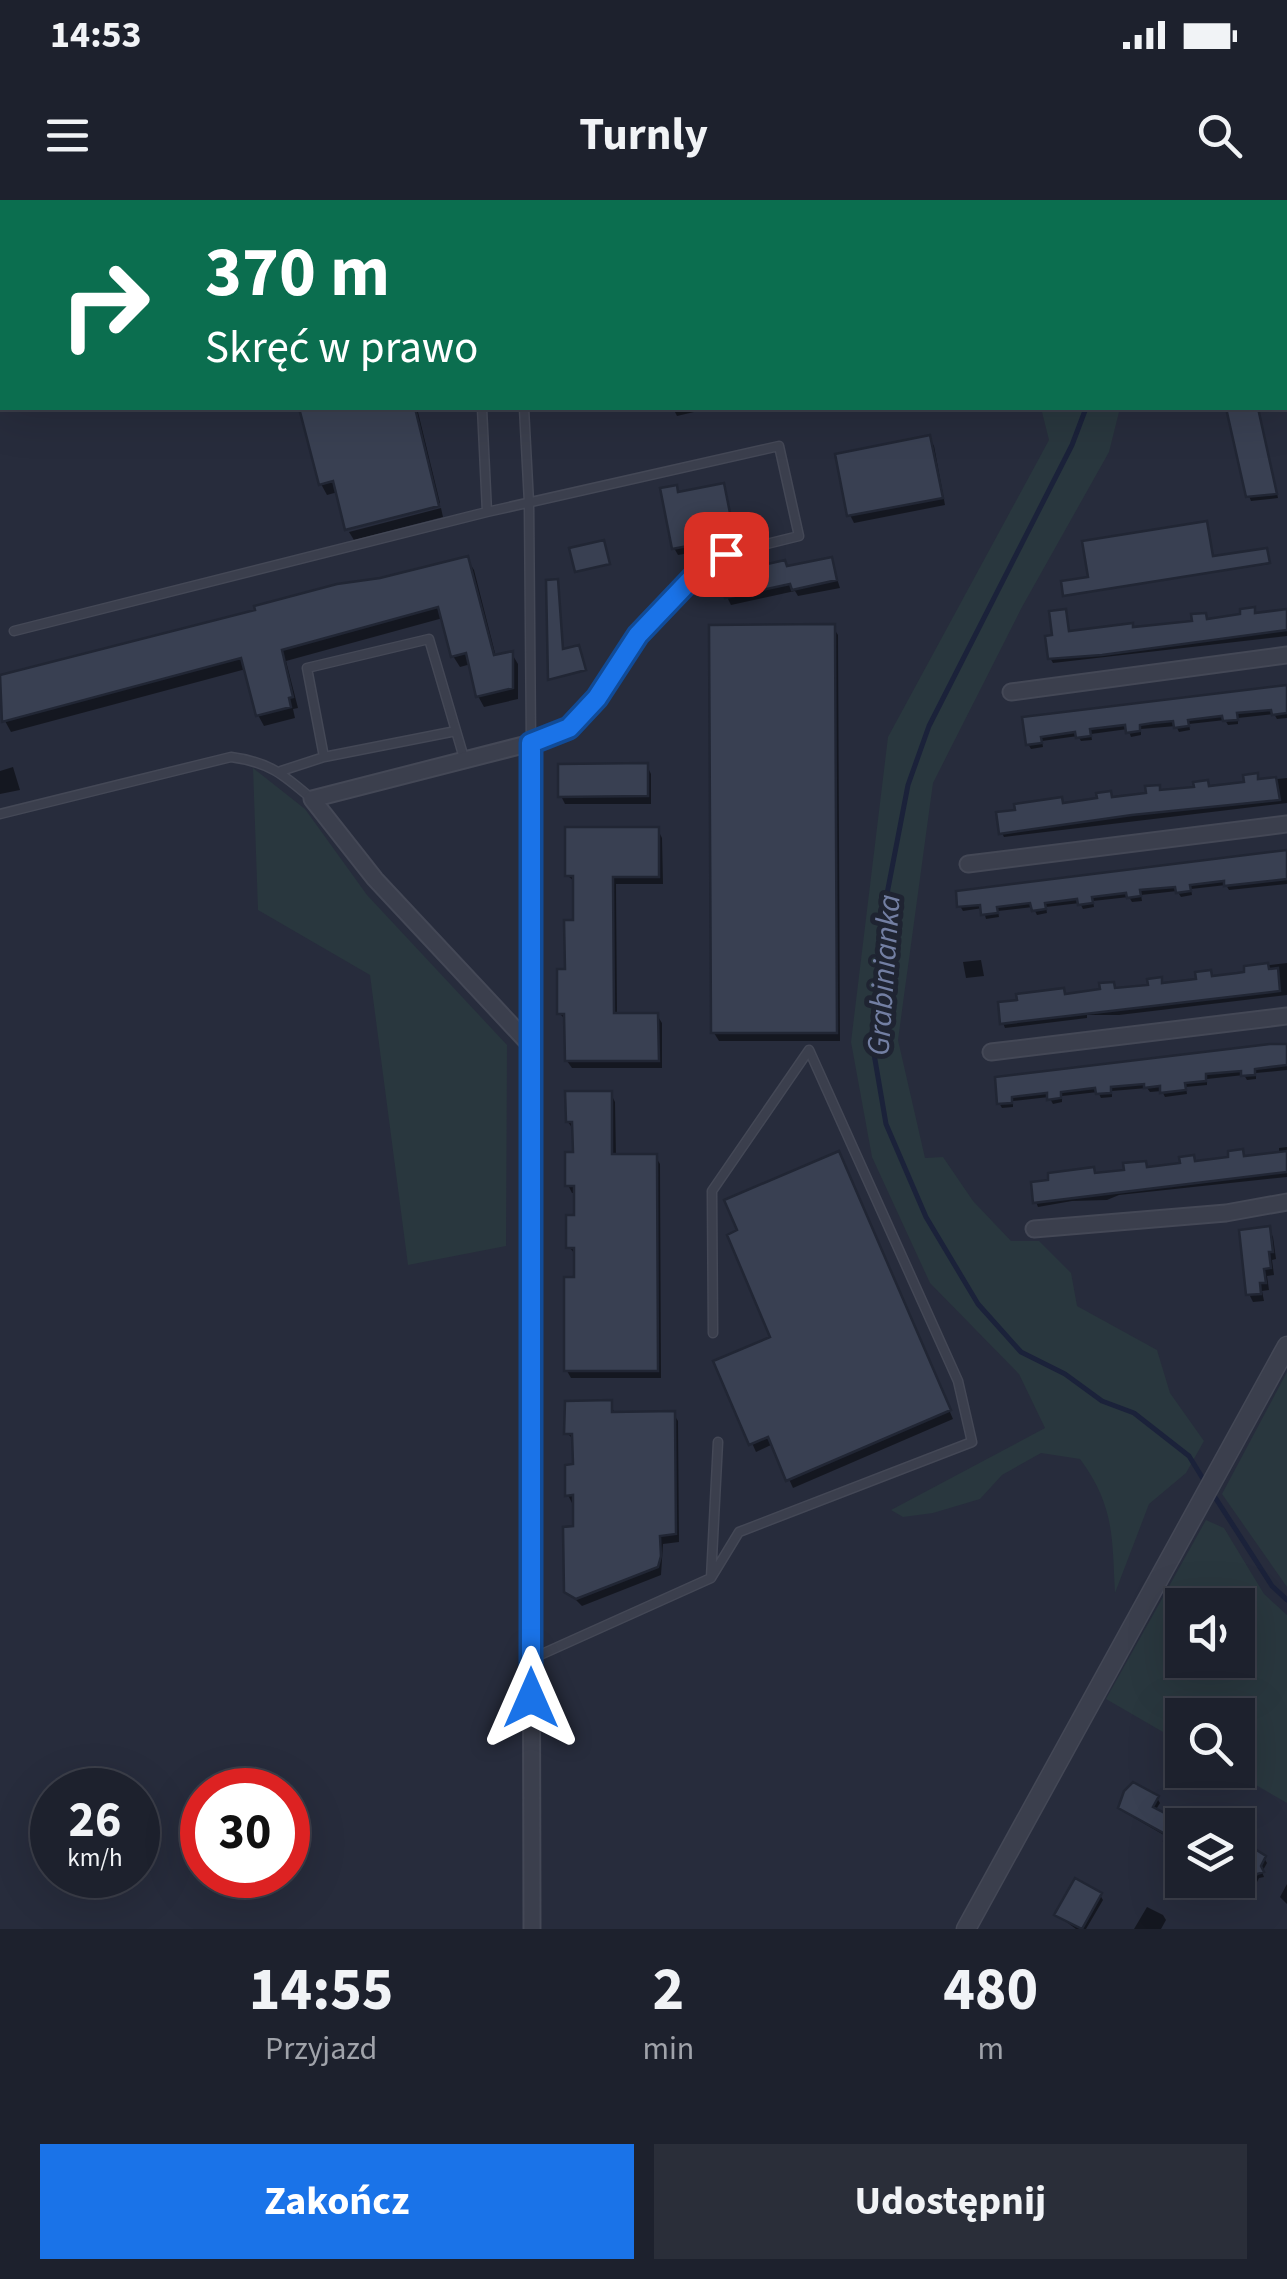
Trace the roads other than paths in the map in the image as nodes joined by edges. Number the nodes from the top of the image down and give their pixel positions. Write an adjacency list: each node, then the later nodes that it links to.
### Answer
1 (482, 410): 4 (lane)
2 (524, 410): 3 (lane)
3 (529, 503): 4 (lane); 9 (lane); 9 (lane)
4 (487, 512): 5 (lane)
5 (14, 631)
6 (1287, 656): 7 (street)
7 (1012, 692)
8 (456, 731): 10 (lane); 10 (lane); 11 (lane)
9 (531, 743): 11 (street); 18 (street)
10 (324, 757): 12 (lane)
11 (464, 758): 13 (street)
12 (280, 771): 13 (lane); 14 (lane)
13 (312, 798): 18 (street)
14 (0, 814)
15 (1287, 824): 16 (street)
16 (968, 864)
17 (1287, 1016): 19 (street)
18 (531, 1046): 26 (street)
19 (992, 1052)
20 (1287, 1202): 21 (street)
21 (1034, 1230)
22 (713, 1333): 25 (lane)
23 (1287, 1346): 28 (street)
24 (718, 1442): 25 (lane)
25 (711, 1578): 26 (lane)
26 (531, 1660): 27 (street)
27 (532, 1929)
28 (966, 1929)

